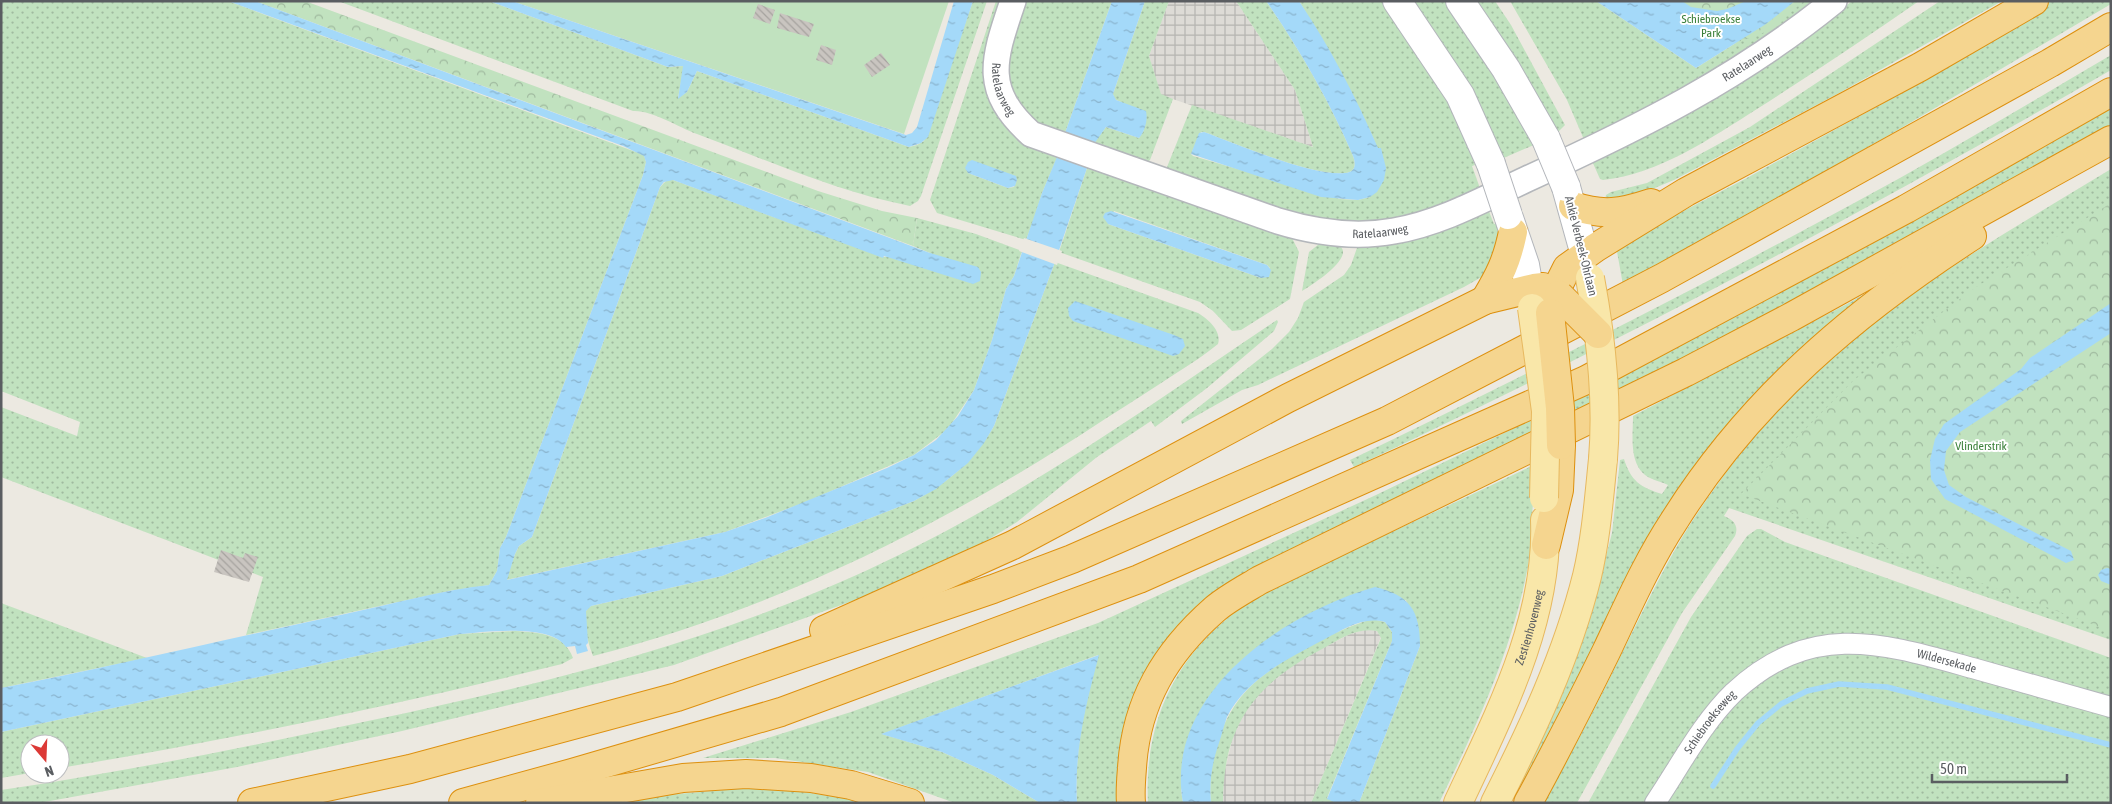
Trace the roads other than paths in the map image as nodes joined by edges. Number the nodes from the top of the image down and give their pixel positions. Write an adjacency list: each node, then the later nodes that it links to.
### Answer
1 (1012, 1): 4 (street, Ratelaarweg)
2 (1397, 1): 12 (main road, bridge)
3 (1460, 1): 11 (main road, Ankie Verbeek-Ohrlaan, bridge)
4 (1834, 1)
5 (2034, 1): 10 (highway)
6 (2111, 26): 19 (highway)
7 (2111, 92): 22 (highway)
8 (2111, 140): 25 (highway)
9 (2111, 147): 28 (highway)
10 (1686, 192): 11 (highway); 13 (highway)
11 (1569, 197): 13 (main road, Ankie Verbeek-Ohrlaan)
12 (1511, 223): 14 (main road); 15 (highway)
13 (1587, 266): 14 (highway); 16 (main road, Ankie Verbeek-Ohrlaan, bridge)
14 (1546, 299): 15 (highway); 16 (highway, bridge); 17 (main road, Zestienhovenweg, bridge); 17 (highway, bridge)
15 (1485, 300): 19 (highway)
16 (1598, 334): 27 (main road, Ankie Verbeek-Ohrlaan, bridge)
17 (1551, 494): 26 (main road, Zestienhovenweg)
18 (1782, 660): 20 (street, Wildersekade); 29 (street, Schiebroekseweg)
19 (677, 697): 21 (highway)
20 (2111, 706)
21 (252, 803)
22 (463, 803)
23 (540, 803): 24 (highway)
24 (910, 803)
25 (1131, 803)
26 (1458, 803)
27 (1495, 803)
28 (1528, 803)
29 (1655, 803)

